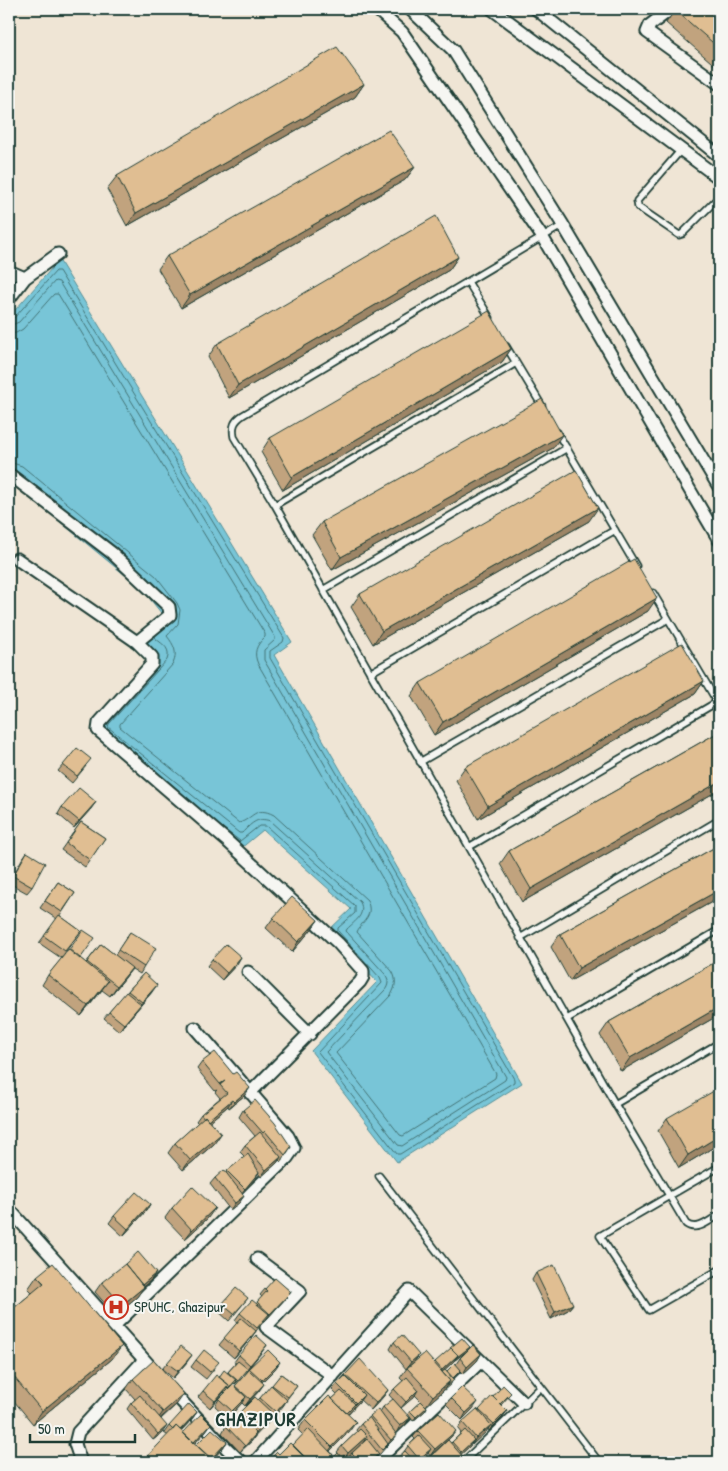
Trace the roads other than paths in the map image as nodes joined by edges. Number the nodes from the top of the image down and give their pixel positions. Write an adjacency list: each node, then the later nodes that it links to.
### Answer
1 (376, 9): 12 (street)
2 (410, 9): 11 (street)
3 (492, 9): 7 (street)
4 (536, 9): 8 (street)
5 (671, 9): 6 (street)
6 (719, 84)
7 (682, 150): 9 (street); 10 (lane)
8 (719, 156)
9 (719, 178)
10 (719, 197)
11 (563, 224): 12 (lane); 25 (street)
12 (543, 238): 16 (lane); 28 (street)
13 (58, 254): 15 (street)
14 (9, 271): 15 (street)
15 (25, 278): 17 (street)
16 (468, 282): 18 (lane); 26 (lane)
17 (9, 299)
18 (492, 322)
19 (502, 339): 20 (lane)
20 (516, 363): 21 (lane); 26 (lane)
21 (547, 414)
22 (552, 423): 23 (lane)
23 (567, 448): 27 (lane); 32 (lane)
24 (9, 474): 34 (street)
25 (719, 487)
26 (274, 505): 32 (lane)
27 (616, 530): 30 (lane); 35 (lane)
28 (719, 540)
29 (17, 559): 34 (street)
30 (640, 571)
31 (649, 587): 33 (lane)
32 (323, 590): 35 (lane)
33 (668, 619): 36 (lane); 37 (lane)
34 (137, 642): 45 (street)
35 (370, 673): 37 (lane)
36 (718, 703): 39 (lane)
37 (420, 762): 39 (lane)
38 (719, 820): 41 (lane)
39 (469, 847): 41 (lane)
40 (719, 930): 43 (lane)
41 (520, 938): 43 (lane)
42 (248, 972): 45 (street)
43 (566, 1019): 48 (lane)
44 (195, 1028): 47 (street)
45 (310, 1034): 47 (street)
46 (719, 1043): 48 (lane)
47 (250, 1093): 56 (street)
48 (615, 1104): 51 (lane)
49 (719, 1166): 51 (lane)
50 (379, 1176): 60 (lane)
51 (670, 1196): 53 (lane); 55 (lane)
52 (9, 1209): 56 (street)
53 (719, 1215)
54 (257, 1259): 59 (street)
55 (719, 1270)
56 (114, 1326): 57 (street)
57 (144, 1360): 62 (street); 63 (street)
58 (481, 1361): 59 (street); 61 (street); 65 (street)
59 (333, 1376): 64 (street)
60 (541, 1386): 61 (lane); 67 (lane)
61 (524, 1403): 66 (lane)
62 (81, 1462)
63 (241, 1462)
64 (255, 1462)
65 (376, 1462)
66 (463, 1462)
67 (599, 1462)

